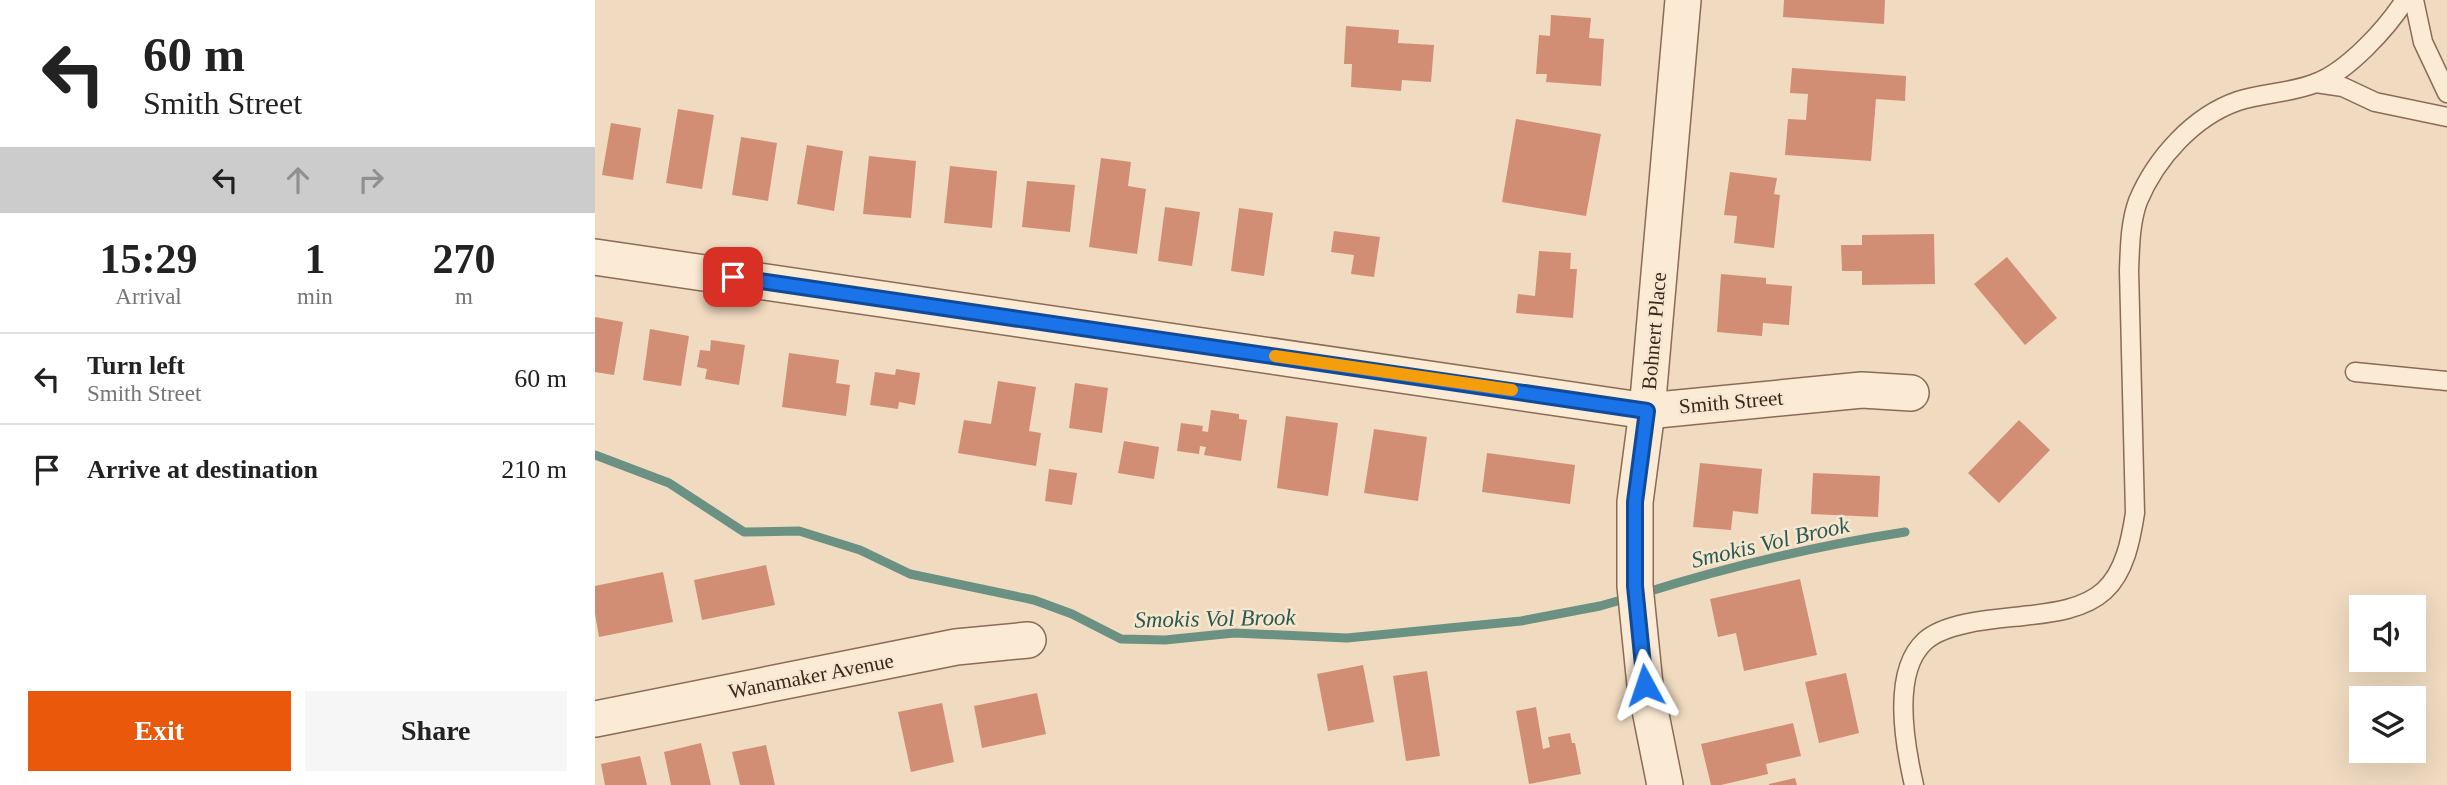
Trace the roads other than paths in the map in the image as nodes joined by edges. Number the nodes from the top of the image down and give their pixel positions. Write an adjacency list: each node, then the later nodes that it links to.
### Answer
1 (1683, 0): 11 (street, Bohnert Place)
2 (2405, 0): 4 (lane)
3 (2414, 0): 5 (lane)
4 (2316, 83): 6 (lane); 15 (lane)
5 (2447, 93)
6 (2447, 117)
7 (595, 257): 11 (street, Smith Street)
8 (2355, 372): 9 (lane)
9 (2447, 381)
10 (1911, 393): 11 (street, Smith Street)
11 (1647, 411): 14 (street, Bohnert Place)
12 (1028, 640): 13 (street, Wanamaker Avenue)
13 (595, 719)
14 (1665, 785)
15 (1914, 785)

